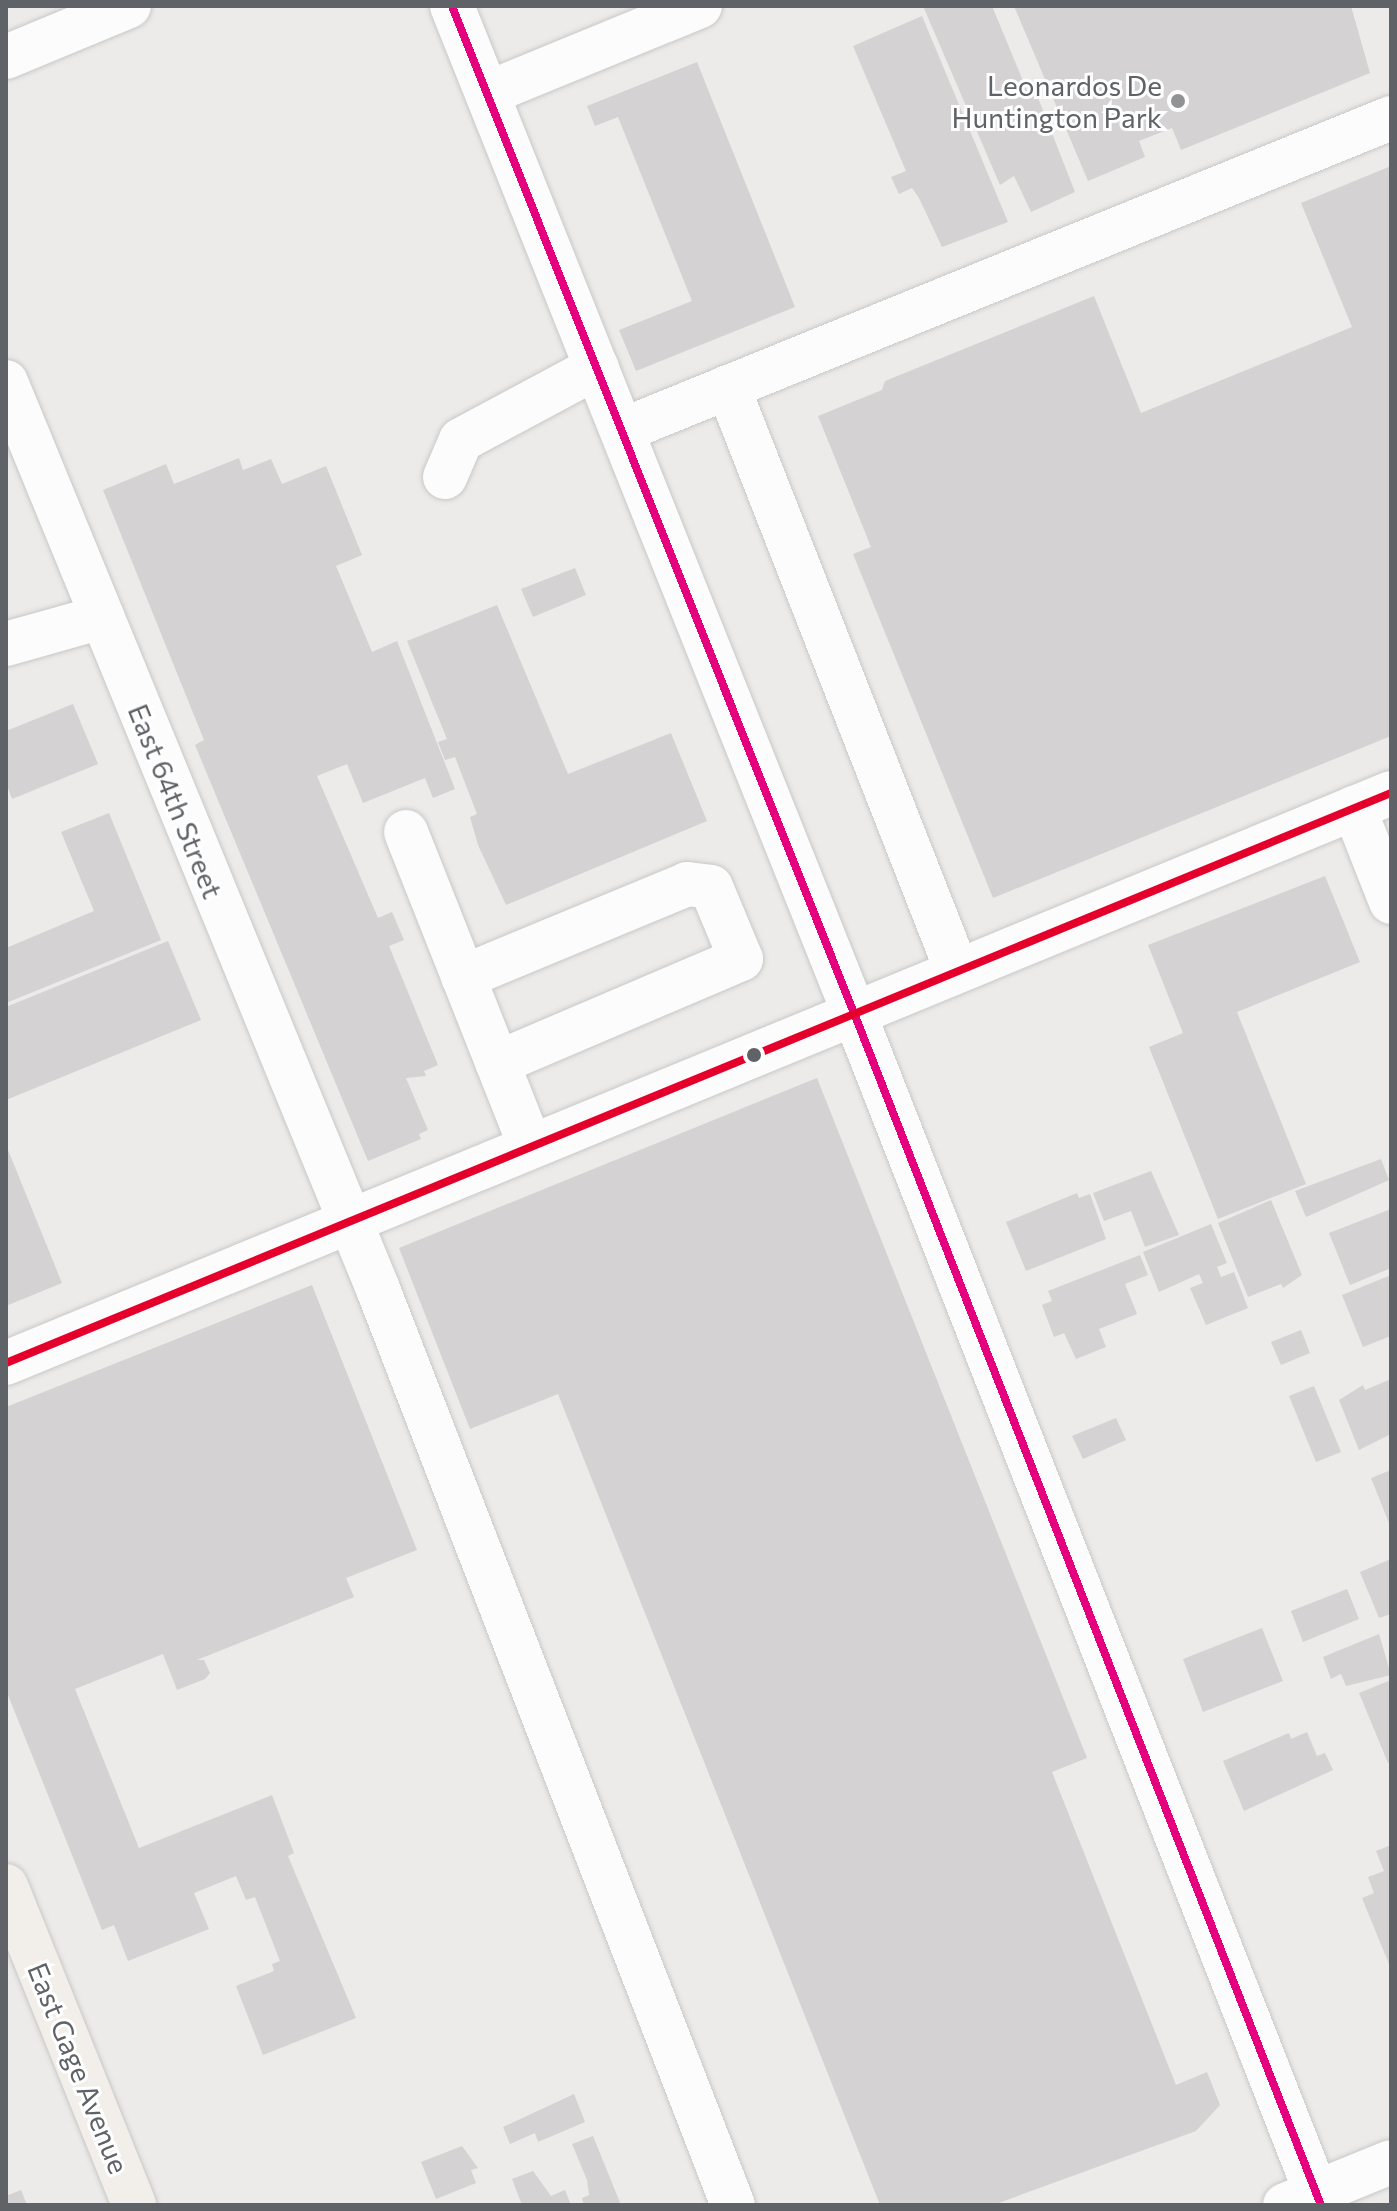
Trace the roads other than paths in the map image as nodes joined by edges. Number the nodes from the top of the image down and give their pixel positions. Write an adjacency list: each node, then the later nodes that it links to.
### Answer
1 (129, 6): 4 (street)
2 (452, 6): 5 (street)
3 (700, 6): 5 (street)
4 (6, 57)
5 (488, 93): 7 (street)
6 (1391, 118): 9 (street)
7 (597, 367): 10 (street); 11 (street)
8 (6, 382): 12 (street, East 64th Street)
9 (728, 387): 10 (street); 17 (street)
10 (623, 430): 19 (street)
11 (445, 477)
12 (102, 617): 13 (street); 22 (street, East 64th Street)
13 (6, 644)
14 (1372, 800): 16 (street); 17 (street)
15 (406, 832): 18 (street)
16 (1391, 902)
17 (957, 971): 19 (street)
18 (463, 977): 20 (street); 20 (street)
19 (854, 1013): 21 (street); 26 (street)
20 (497, 1063): 21 (street)
21 (530, 1145): 22 (street)
22 (347, 1219): 23 (street); 28 (street, East 64th Street)
23 (6, 1363)
24 (6, 1886): 27 (main road, East Gage Avenue)
25 (1391, 2162): 26 (street)
26 (1307, 2201)
27 (134, 2205)
28 (733, 2205)

